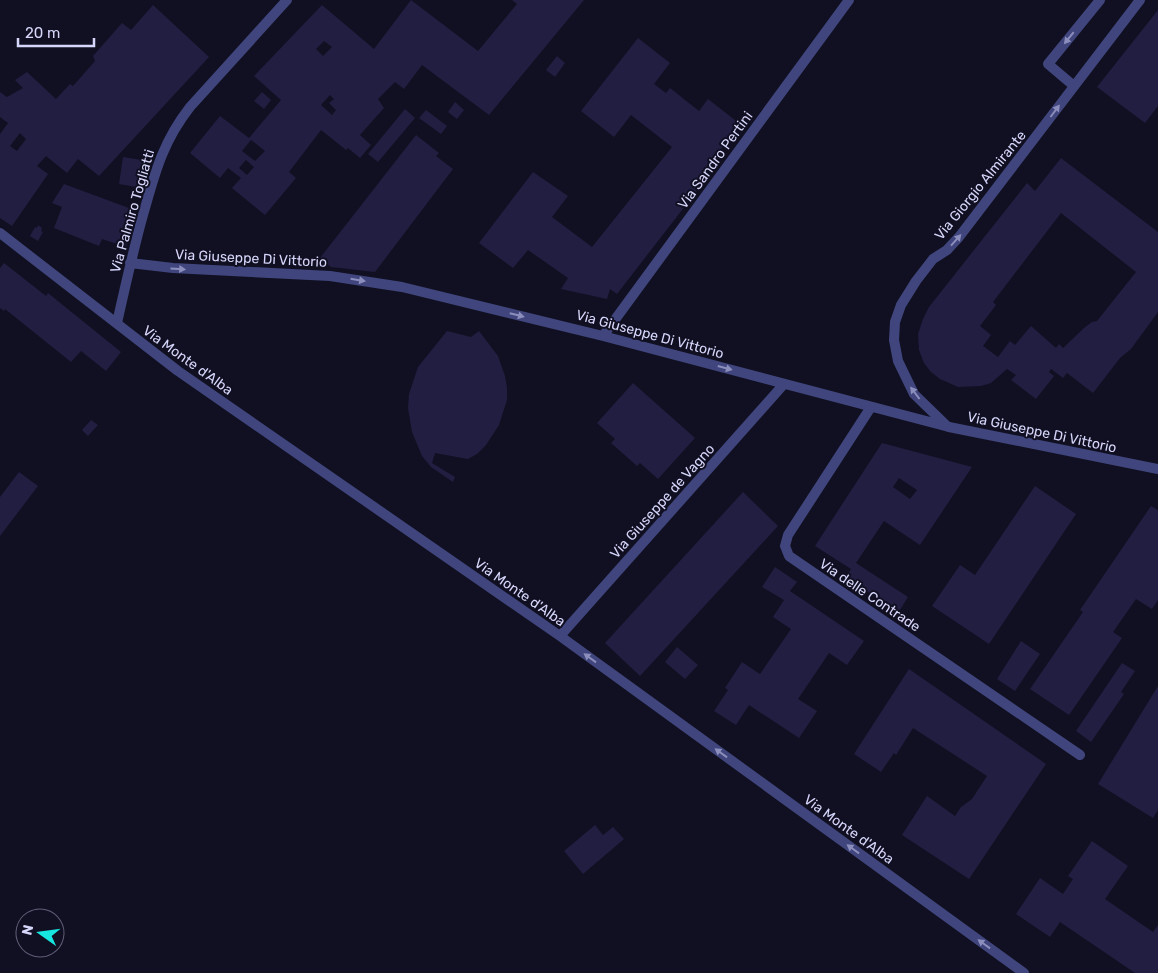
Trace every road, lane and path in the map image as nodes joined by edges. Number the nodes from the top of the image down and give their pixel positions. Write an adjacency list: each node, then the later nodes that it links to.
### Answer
1 (287, 0): 7 (street, Via Palmiro Togliatti)
2 (849, 0): 9 (street, Via Sandro Pertini)
3 (1100, 0): 5 (street, one-way to 5)
4 (1140, 0): 5 (street, Via Giorgio Almirante)
5 (1074, 86): 12 (street, Via Giorgio Almirante, one-way to 5)
6 (0, 233): 8 (street, Via Monte d'Alba)
7 (130, 263): 8 (street, Via Palmiro Togliatti); 9 (street, Via Giuseppe Di Vittorio, one-way to 9)
8 (117, 323): 14 (street, Via Monte d'Alba)
9 (603, 336): 10 (street, Via Giuseppe Di Vittorio, one-way to 10)
10 (784, 384): 11 (street, Via Giuseppe Di Vittorio); 14 (street, Via Giuseppe de Vagno)
11 (871, 406): 12 (street, Via Giuseppe Di Vittorio); 15 (street, Via delle Contrade)
12 (949, 427): 13 (street, Via Giuseppe Di Vittorio)
13 (1158, 469)
14 (560, 636): 16 (street, Via Monte d'Alba, one-way to 14)
15 (1080, 755)
16 (1024, 973)

